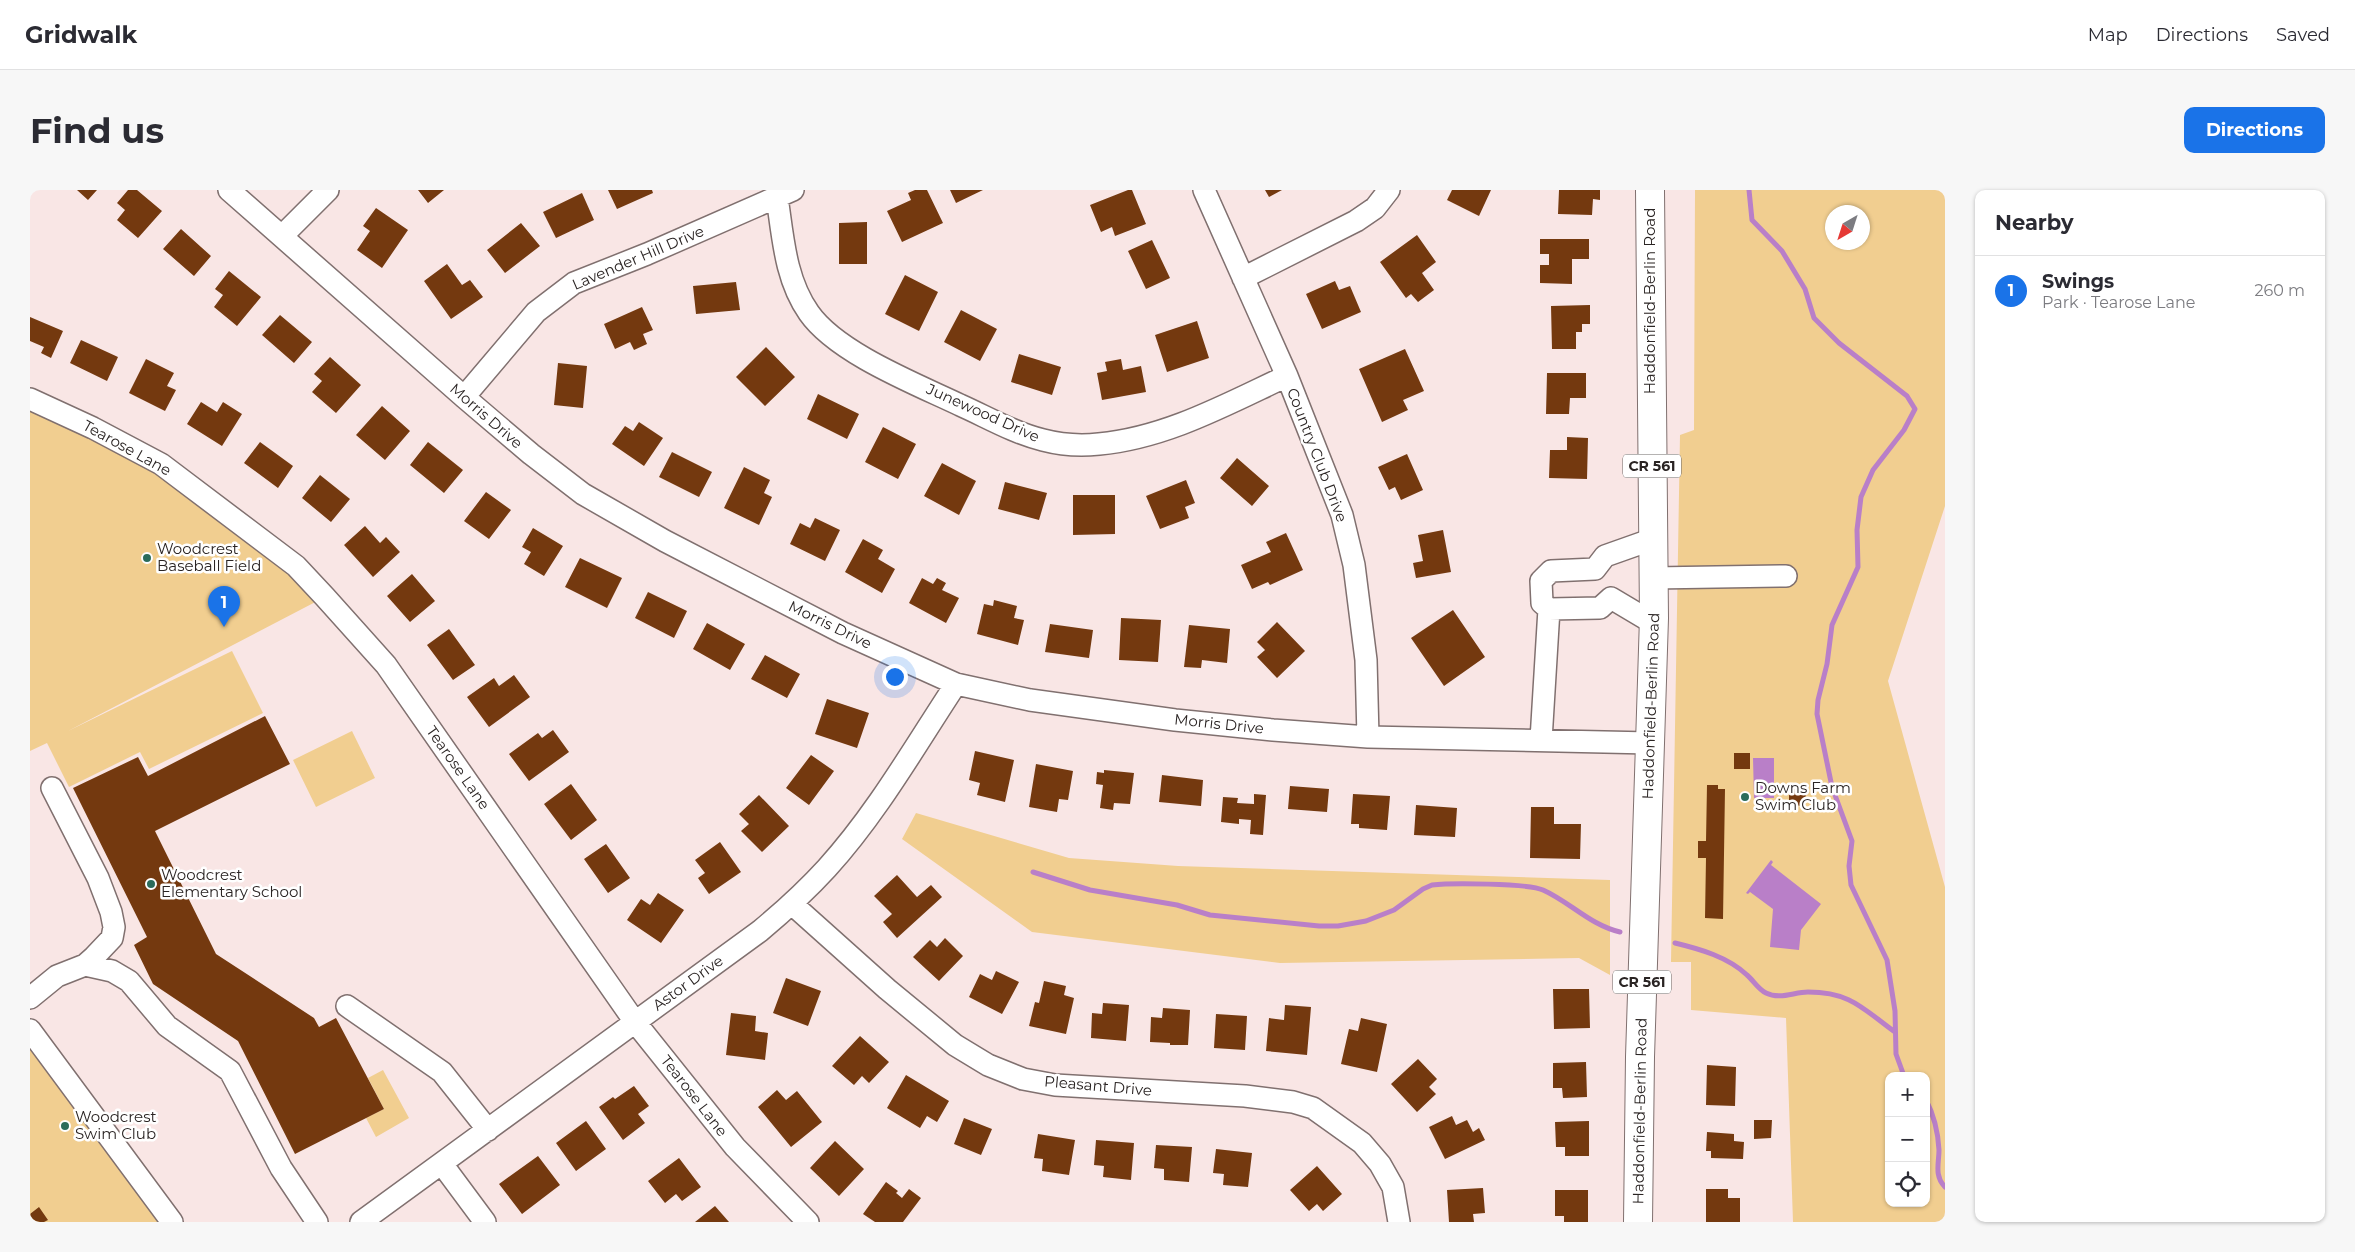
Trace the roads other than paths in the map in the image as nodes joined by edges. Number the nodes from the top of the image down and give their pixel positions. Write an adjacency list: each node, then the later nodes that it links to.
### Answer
1 (229, 190): 7 (street, Morris Drive)
2 (328, 190): 7 (street)
3 (1204, 190): 8 (street, Country Club Drive)
4 (1389, 190): 8 (street)
5 (1650, 190): 12 (main road, Haddonfield-Berlin Road / CR 561)
6 (785, 194): 9 (street, Junewood Drive); 10 (street, Lavender Hill Drive)
7 (282, 236): 10 (street, Morris Drive)
8 (1243, 278): 9 (street, Country Club Drive)
9 (1287, 376): 20 (street, Country Club Drive)
10 (464, 397): 19 (street, Morris Drive)
11 (30, 398): 28 (street, Tearose Lane)
12 (1653, 540): 13 (street); 15 (main road, Haddonfield-Berlin Road / CR 561)
13 (1595, 569): 16 (street); 17 (street)
14 (1786, 576): 15 (street)
15 (1653, 578): 18 (main road, Haddonfield-Berlin Road / CR 561)
16 (1600, 608): 17 (street); 18 (street)
17 (1549, 609): 21 (street)
18 (1653, 623): 22 (main road, Haddonfield-Berlin Road / CR 561)
19 (956, 684): 20 (street, Morris Drive); 24 (street, Astor Drive)
20 (1368, 737): 21 (street, Morris Drive)
21 (1541, 740): 22 (street, Morris Drive)
22 (1650, 743): 38 (main road, Haddonfield-Berlin Road / CR 561)
23 (52, 788): 25 (street)
24 (792, 904): 28 (street, Astor Drive); 37 (street, Pleasant Drive)
25 (85, 965): 26 (street); 33 (street)
26 (30, 998)
27 (347, 1006): 30 (street)
28 (635, 1022): 30 (street, Astor Drive); 36 (street, Tearose Lane)
29 (30, 1030): 32 (street)
30 (488, 1130): 31 (street, Astor Drive)
31 (442, 1164): 34 (street, Astor Drive); 35 (street)
32 (172, 1222)
33 (317, 1222)
34 (361, 1222)
35 (485, 1222)
36 (808, 1222)
37 (1399, 1222)
38 (1638, 1222)

